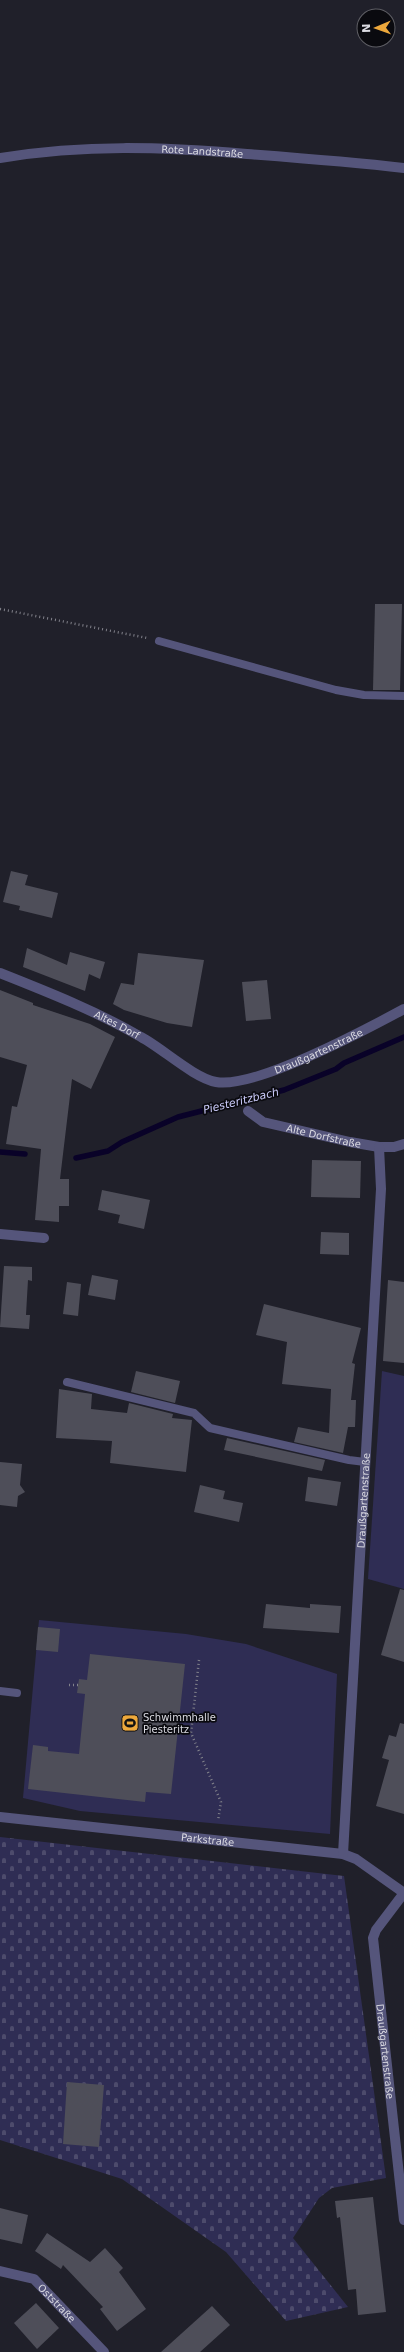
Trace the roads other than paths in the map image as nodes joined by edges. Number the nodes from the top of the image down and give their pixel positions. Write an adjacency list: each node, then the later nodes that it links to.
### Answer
1 (0, 158): 2 (street, Rote Landstraße)
2 (404, 168)
3 (159, 641): 4 (lane)
4 (404, 696)
5 (0, 973): 7 (street, Altes Dorf)
6 (404, 1009): 7 (street, Draußgartenstraße)
7 (229, 1083)
8 (248, 1111): 10 (street, Alte Dorfstraße)
9 (404, 1144): 10 (street, Alte Dorfstraße)
10 (379, 1147): 14 (street, Draußgartenstraße)
11 (0, 1234): 12 (street)
12 (44, 1238)
13 (67, 1382): 14 (lane)
14 (365, 1462): 18 (street, Draußgartenstraße)
15 (0, 1691): 16 (lane)
16 (17, 1693)
17 (0, 1817): 18 (street, Parkstraße)
18 (344, 1854): 19 (street, Parkstraße)
19 (404, 1893): 20 (street, Draußgartenstraße)
20 (404, 2220)
21 (0, 2270): 22 (street, Oststraße)
22 (104, 2352)

